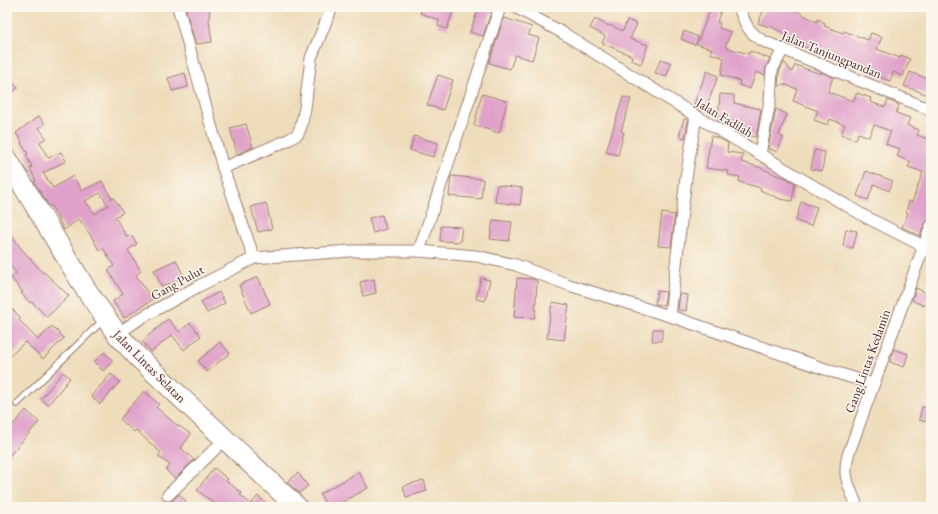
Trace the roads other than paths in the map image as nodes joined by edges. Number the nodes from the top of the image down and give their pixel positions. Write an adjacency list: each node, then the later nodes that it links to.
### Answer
1 (178, 7): 12 (street)
2 (332, 7): 12 (street)
3 (500, 7): 15 (street)
4 (515, 7): 6 (street, Jalan Fadilah)
5 (739, 7): 7 (street, Jalan Tanjungpandan)
6 (535, 11): 9 (street, Jalan Fadilah)
7 (783, 49): 8 (street, Jalan Tanjungpandan); 10 (street)
8 (931, 110)
9 (696, 116): 10 (street, Jalan Fadilah); 17 (street)
10 (760, 154): 14 (street, Jalan Fadilah)
11 (8, 167): 18 (highway, Jalan Lintas Selatan); 19 (highway, Jalan Lintas Selatan)
12 (222, 168): 16 (street)
13 (931, 226): 14 (street, Gang Lintas Kedamin)
14 (923, 246): 20 (street, Gang Lintas Kedamin)
15 (419, 251): 16 (street); 17 (street)
16 (254, 258): 19 (street, Gang Pulut)
17 (670, 316): 20 (street)
18 (99, 324): 21 (highway, Jalan Lintas Selatan); 22 (lane)
19 (117, 334): 21 (highway, Jalan Lintas Selatan)
20 (873, 384): 27 (street, Gang Lintas Kedamin)
21 (177, 401): 23 (highway, Jalan Lintas Selatan); 26 (highway, Jalan Lintas Selatan)
22 (17, 404)
23 (217, 447): 24 (street); 25 (highway, Jalan Lintas Selatan)
24 (168, 495)
25 (284, 507)
26 (297, 507)
27 (857, 507)

